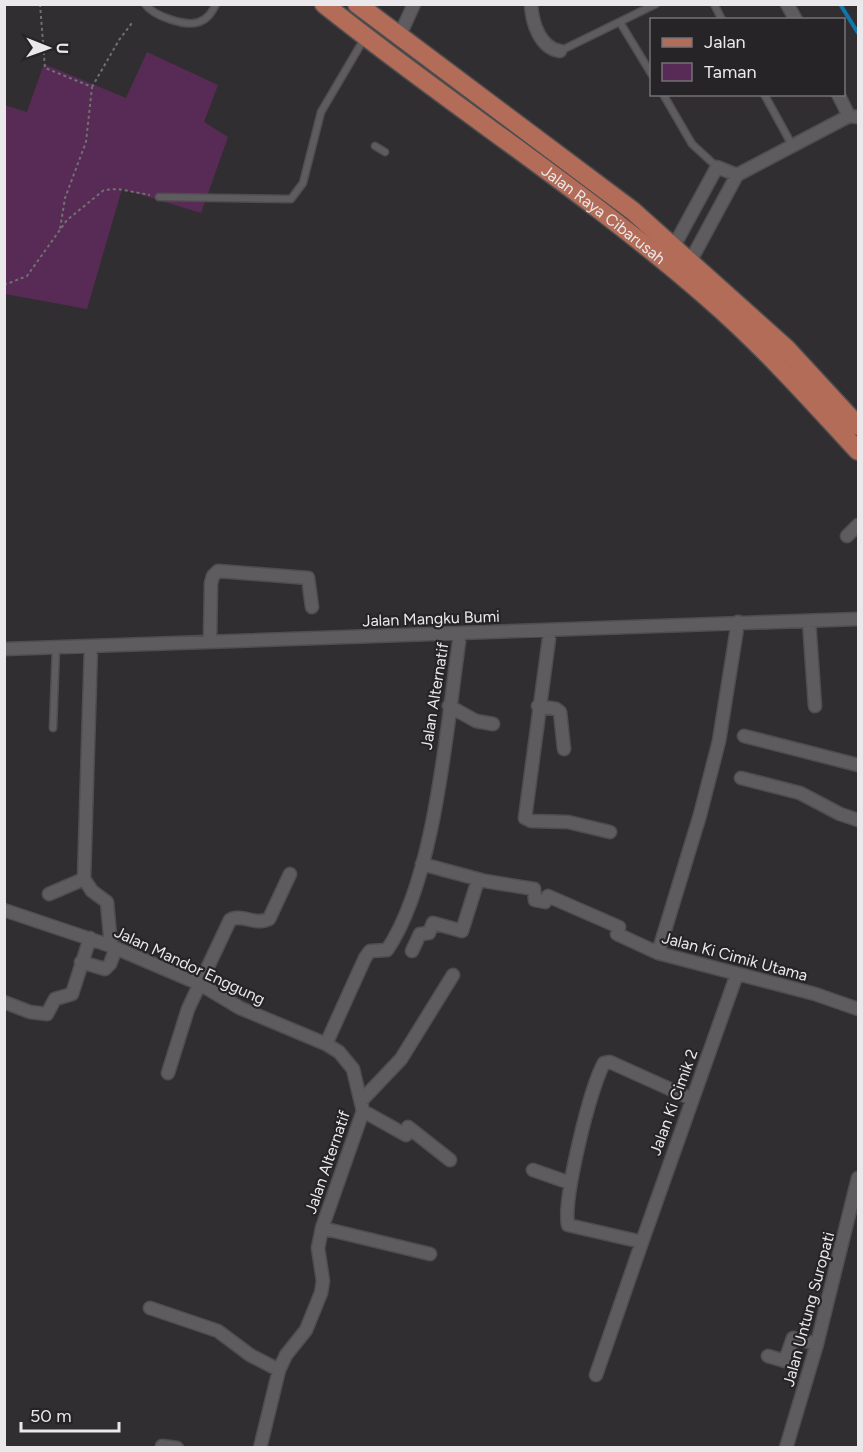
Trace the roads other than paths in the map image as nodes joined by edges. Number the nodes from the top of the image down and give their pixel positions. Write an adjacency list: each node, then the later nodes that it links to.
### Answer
1 (145, 4): 2 (lane)
2 (216, 4)
3 (324, 4): 13 (main road, Jalan Raya Cibarusah)
4 (357, 4): 14 (main road, Jalan Raya Cibarusah)
5 (414, 4): 14 (street)
6 (531, 4): 16 (street)
7 (656, 4): 12 (lane)
8 (714, 4): 10 (lane)
9 (787, 4): 11 (street)
10 (721, 18)
11 (795, 18)
12 (621, 24): 16 (lane); 18 (lane)
13 (366, 36): 17 (main road, Jalan Raya Cibarusah); 29 (lane)
14 (399, 37): 15 (main road, Jalan Raya Cibarusah)
15 (419, 51): 17 (lane); 28 (main road, Jalan Raya Cibarusah)
16 (560, 51)
17 (407, 68): 28 (main road, Jalan Raya Cibarusah)
18 (650, 73)
19 (664, 96): 26 (lane)
20 (765, 96): 23 (lane)
21 (839, 96): 22 (street)
22 (854, 116): 23 (street)
23 (792, 145): 27 (street)
24 (375, 146): 25 (lane)
25 (385, 152)
26 (717, 167): 27 (street); 30 (street)
27 (737, 175): 31 (street)
28 (582, 184): 30 (main road, Jalan Raya Cibarusah); 33 (main road, Jalan Raya Cibarusah)
29 (159, 197)
30 (674, 246): 31 (main road, Jalan Raya Cibarusah)
31 (690, 260): 32 (main road, Jalan Raya Cibarusah)
32 (858, 426)
33 (858, 451)
34 (858, 525): 35 (street)
35 (847, 536)
36 (312, 607): 42 (street)
37 (858, 619): 38 (street, Jalan Mangku Bumi)
38 (808, 621): 39 (street, Jalan Mangku Bumi); 48 (street)
39 (738, 622): 40 (street, Jalan Mangku Bumi); 66 (street)
40 (550, 631): 41 (street, Jalan Mangku Bumi); 47 (street)
41 (460, 635): 42 (street, Jalan Mangku Bumi); 46 (street, Jalan Alternatif)
42 (210, 640): 43 (street, Jalan Mangku Bumi)
43 (91, 646): 44 (street, Jalan Mangku Bumi); 59 (street)
44 (56, 647): 45 (street, Jalan Mangku Bumi); 50 (lane)
45 (4, 649)
46 (449, 706): 49 (street); 57 (street, Jalan Alternatif)
47 (538, 706): 52 (street); 56 (street)
48 (815, 706)
49 (493, 724)
50 (52, 728)
51 (744, 736): 53 (street)
52 (564, 748)
53 (858, 765)
54 (741, 778): 55 (street)
55 (858, 820)
56 (610, 832)
57 (422, 864): 60 (street, Jalan Ki Cimik Utama); 73 (street, Jalan Alternatif)
58 (290, 874): 70 (street)
59 (84, 879): 61 (street); 64 (street)
60 (478, 880): 65 (street); 66 (street, Jalan Ki Cimik Utama)
61 (49, 894)
62 (4, 910): 63 (street, Jalan Mandor Enggung)
63 (90, 938): 64 (street, Jalan Mandor Enggung); 67 (street)
64 (114, 947): 67 (street); 70 (street, Jalan Mandor Enggung)
65 (412, 951)
66 (658, 953): 68 (street, Jalan Ki Cimik Utama)
67 (81, 962): 71 (street)
68 (737, 974): 72 (street, Jalan Ki Cimik Utama); 75 (street, Jalan Ki Cimik 2)
69 (453, 975): 76 (street)
70 (200, 984): 73 (street, Jalan Mandor Enggung); 74 (street)
71 (4, 1002)
72 (858, 1009)
73 (326, 1044): 76 (street, Jalan Alternatif)
74 (168, 1073)
75 (692, 1099): 80 (street); 82 (street, Jalan Ki Cimik 2)
76 (362, 1106): 77 (street); 81 (street, Jalan Alternatif)
77 (450, 1160)
78 (533, 1170): 80 (street)
79 (858, 1178): 85 (street, Jalan Untung Suropati)
80 (570, 1183): 82 (street)
81 (322, 1228): 83 (street); 87 (street, Jalan Alternatif)
82 (642, 1242): 88 (street, Jalan Ki Cimik 2)
83 (430, 1254)
84 (150, 1308): 87 (street)
85 (817, 1344): 86 (street); 92 (street, Jalan Untung Suropati)
86 (768, 1356)
87 (279, 1370): 91 (street, Jalan Alternatif)
88 (596, 1375)
89 (162, 1446): 90 (street)
90 (177, 1448)
91 (260, 1448)
92 (786, 1448)

